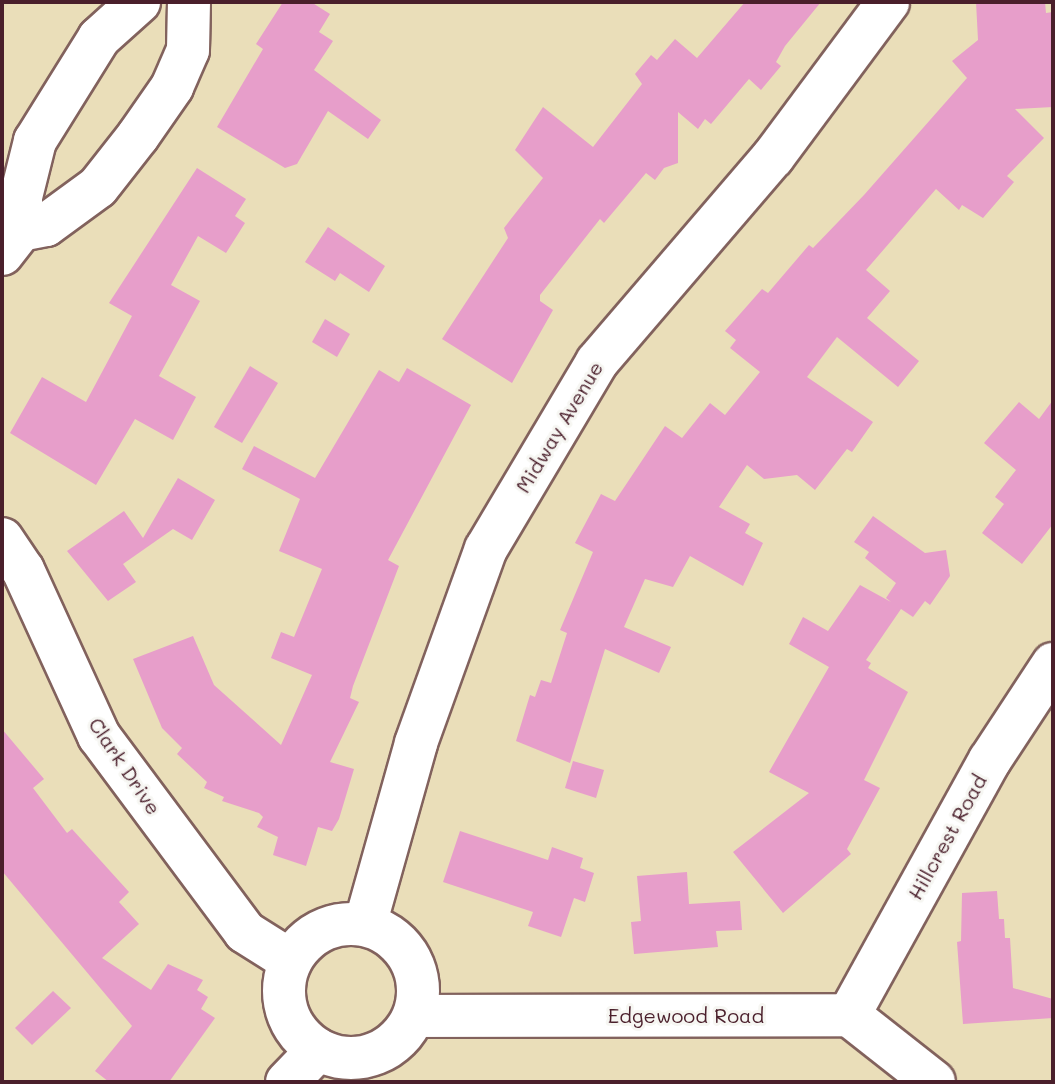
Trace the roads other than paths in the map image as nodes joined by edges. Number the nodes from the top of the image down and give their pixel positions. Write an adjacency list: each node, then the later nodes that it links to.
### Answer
1 (139, 2): 4 (street)
2 (189, 2): 4 (street)
3 (888, 2): 7 (street, Midway Avenue)
4 (11, 242)
5 (2, 539): 8 (street, Clark Drive)
6 (1053, 664): 9 (street, Hillcrest Road)
7 (365, 925): 8 (street); 10 (street)
8 (291, 961): 11 (street)
9 (849, 1015): 10 (street, Edgewood Road); 13 (street)
10 (414, 1016): 11 (street)
11 (318, 1050): 12 (street)
12 (287, 1082)
13 (934, 1082)

